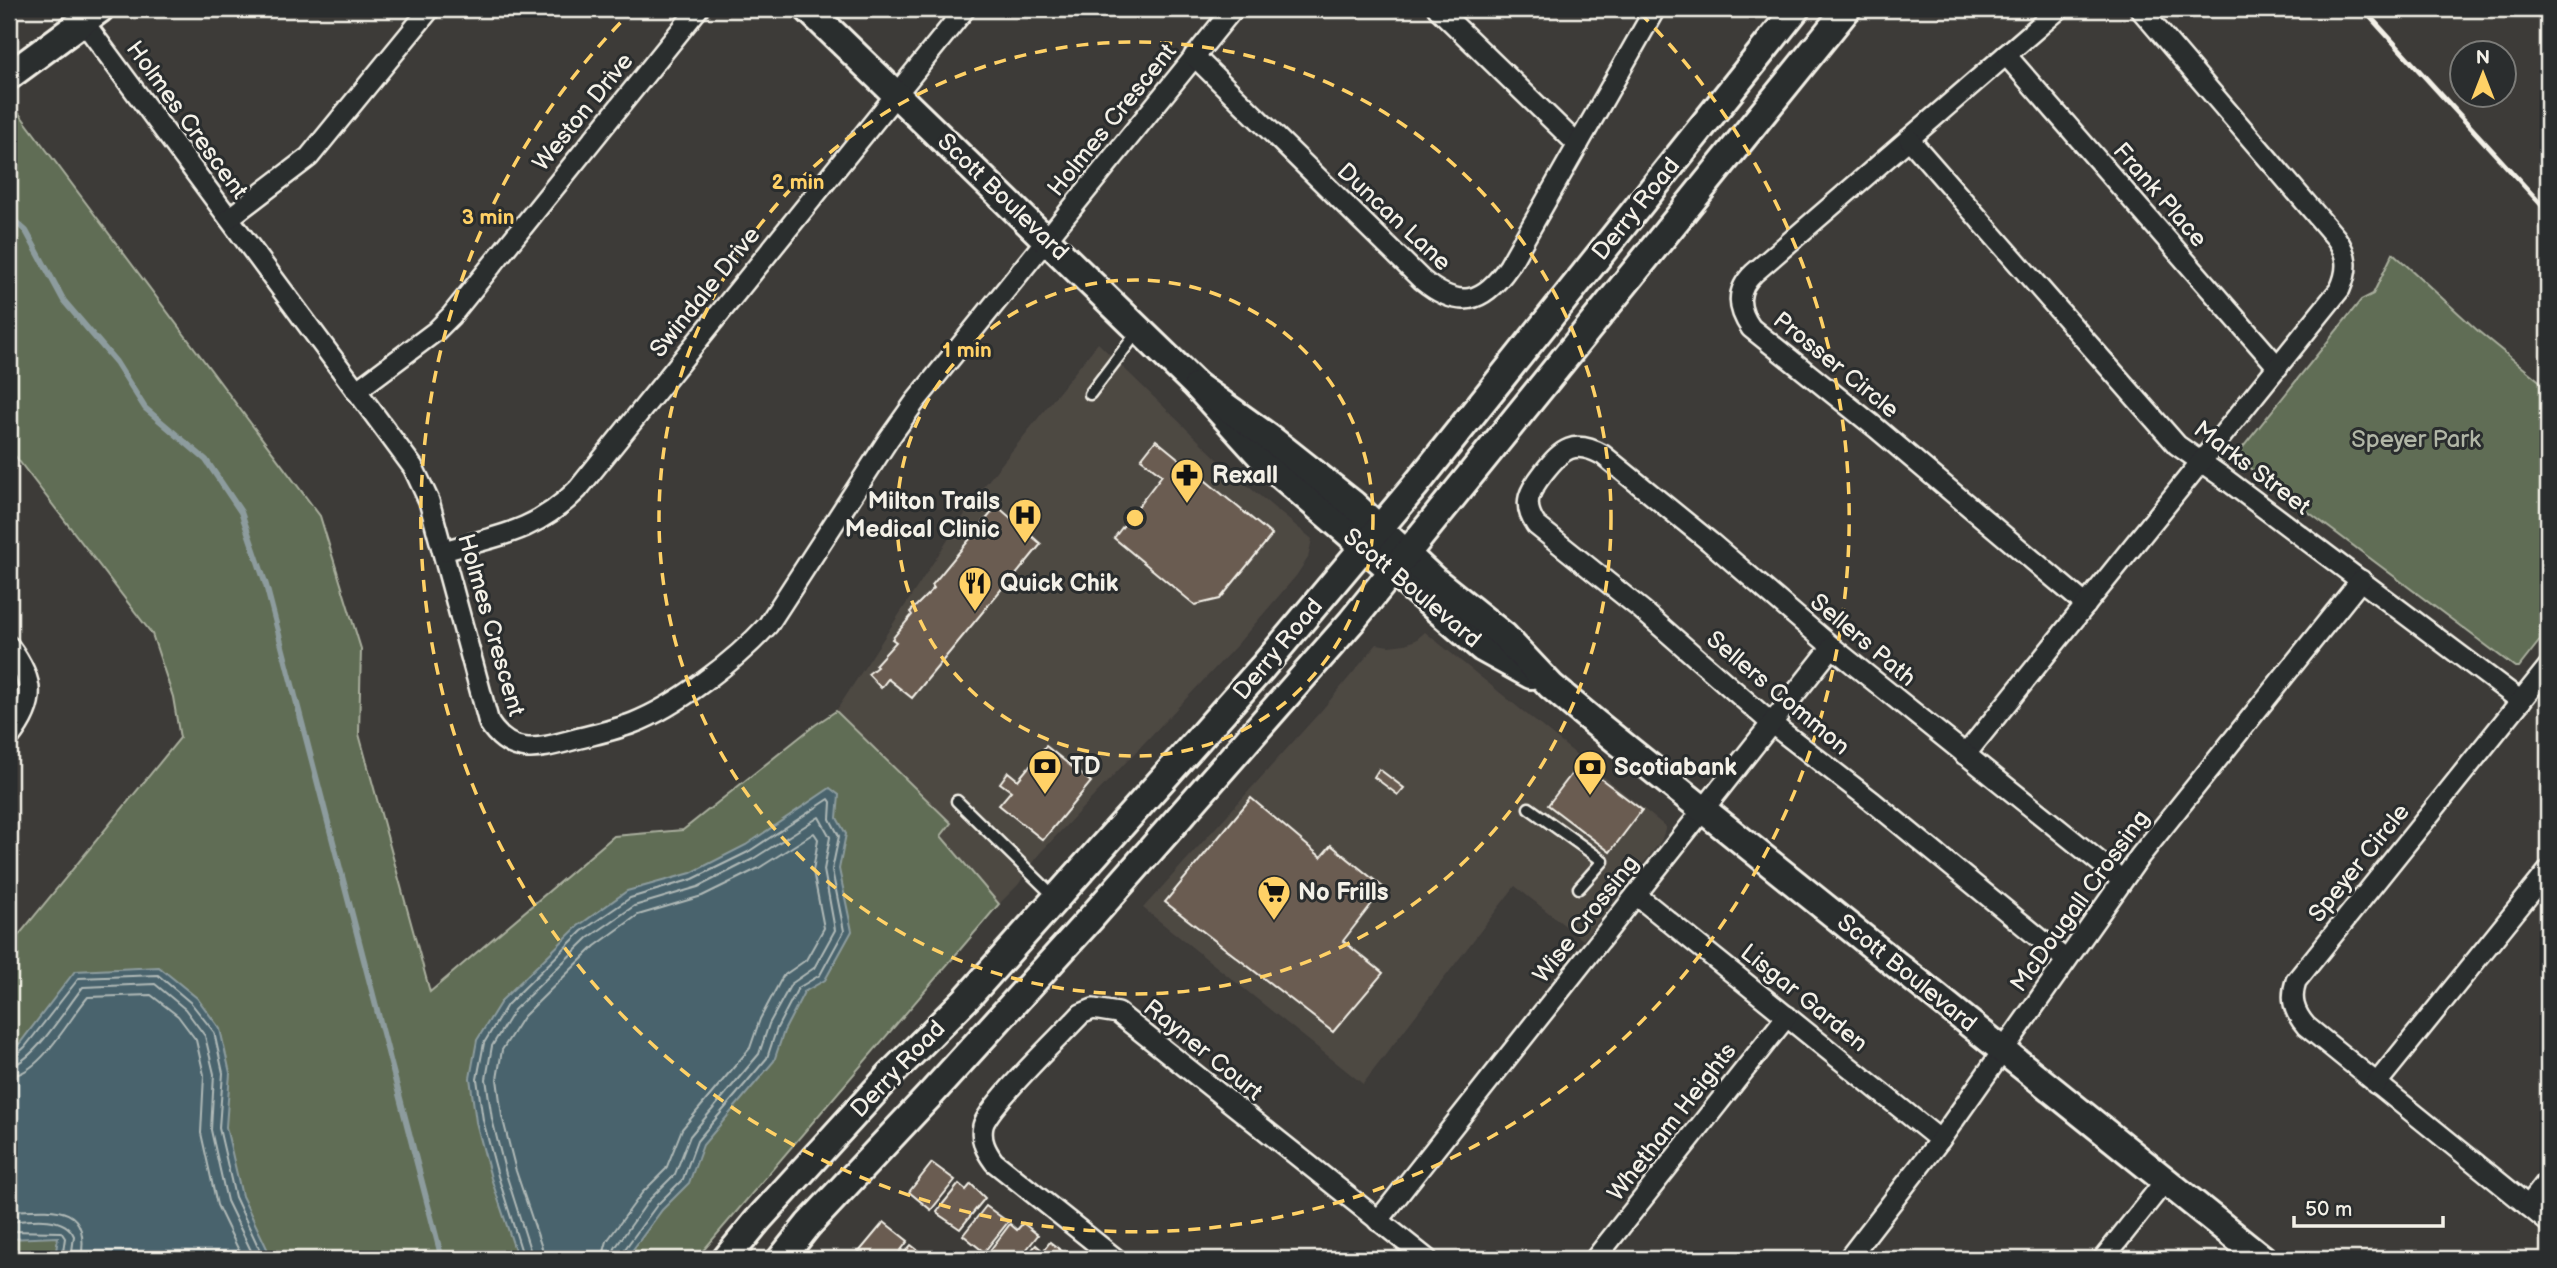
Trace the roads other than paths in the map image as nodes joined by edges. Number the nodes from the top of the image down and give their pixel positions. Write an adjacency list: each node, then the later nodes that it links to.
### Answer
1 (430, 9): 19 (street)
2 (698, 9): 23 (street, Weston Drive)
3 (808, 9): 16 (main road, Scott Boulevard)
4 (965, 9): 16 (street, Swindale Drive)
5 (1233, 9): 14 (street, Holmes Crescent)
6 (1438, 9): 18 (street)
7 (1656, 9): 18 (street, Duncan Lane)
8 (1796, 9): 27 (main road, Derry Road)
9 (1847, 9): 29 (main road, Derry Road)
10 (2059, 9): 13 (street, Prosser Circle)
11 (2140, 9): 22 (street)
12 (92, 15): 15 (main road); 19 (street, Holmes Crescent)
13 (2006, 55): 17 (street, Prosser Circle); 22 (street, Frank Place)
14 (1194, 56): 18 (street, Duncan Lane); 20 (street, Holmes Crescent)
15 (9, 76)
16 (897, 94): 20 (main road, Scott Boulevard); 28 (street, Swindale Drive)
17 (1909, 139): 26 (street, Marks Street); 31 (street, Prosser Circle)
18 (1578, 145)
19 (229, 218): 23 (street, Holmes Crescent)
20 (1047, 240): 21 (main road, Scott Boulevard); 28 (street, Holmes Crescent)
21 (1139, 330): 24 (lane); 27 (main road, Scott Boulevard)
22 (2278, 367): 26 (street)
23 (356, 391): 28 (street, Holmes Crescent)
24 (1090, 394)
25 (1571, 448): 33 (street, Sellers Path); 36 (street, Sellers Common)
26 (2202, 462): 30 (street, Marks Street); 31 (street)
27 (1372, 538): 29 (main road, Scott Boulevard); 46 (main road, Derry Road)
28 (443, 551)
29 (1399, 564): 41 (main road, Scott Boulevard); 58 (main road, Derry Road)
30 (2361, 580): 35 (street, Marks Street); 43 (street, McDougall Crossing)
31 (2086, 605): 38 (street)
32 (9, 646): 37 (street)
33 (1832, 647): 36 (street, Wise Crossing); 38 (street, Sellers Path)
34 (2548, 667): 35 (street, Speyer Circle)
35 (2521, 701): 50 (street, Speyer Circle)
36 (1771, 723): 41 (street, Wise Crossing); 47 (street, Sellers Common)
37 (9, 738)
38 (1965, 755): 43 (street, Sellers Path)
39 (957, 801): 46 (lane)
40 (1529, 808): 44 (lane)
41 (1703, 809): 45 (street, Wise Crossing); 49 (main road, Scott Boulevard)
42 (2548, 871): 50 (street)
43 (2122, 880): 47 (street, McDougall Crossing)
44 (1579, 888)
45 (1636, 895): 48 (street, Lisgar Garden); 55 (street, Wise Crossing)
46 (1056, 898): 57 (main road, Derry Road)
47 (2066, 960): 49 (street, McDougall Crossing)
48 (1787, 1016): 51 (street, Lisgar Garden); 61 (street, Whetham Heights)
49 (2003, 1050): 51 (street, McDougall Crossing); 53 (main road, Scott Boulevard)
50 (2376, 1084): 54 (street, Speyer Circle)
51 (1940, 1140): 62 (street, McDougall Crossing)
52 (2548, 1180): 54 (street)
53 (2165, 1181): 63 (street); 64 (main road, Scott Boulevard)
54 (2528, 1206): 56 (street, Speyer Circle)
55 (1378, 1221): 59 (street, Rayner Court); 60 (street, Rayner Court)
56 (2548, 1222)
57 (726, 1259)
58 (781, 1259)
59 (1116, 1259)
60 (1427, 1259)
61 (1595, 1259)
62 (1848, 1259)
63 (2104, 1259)
64 (2263, 1259)

